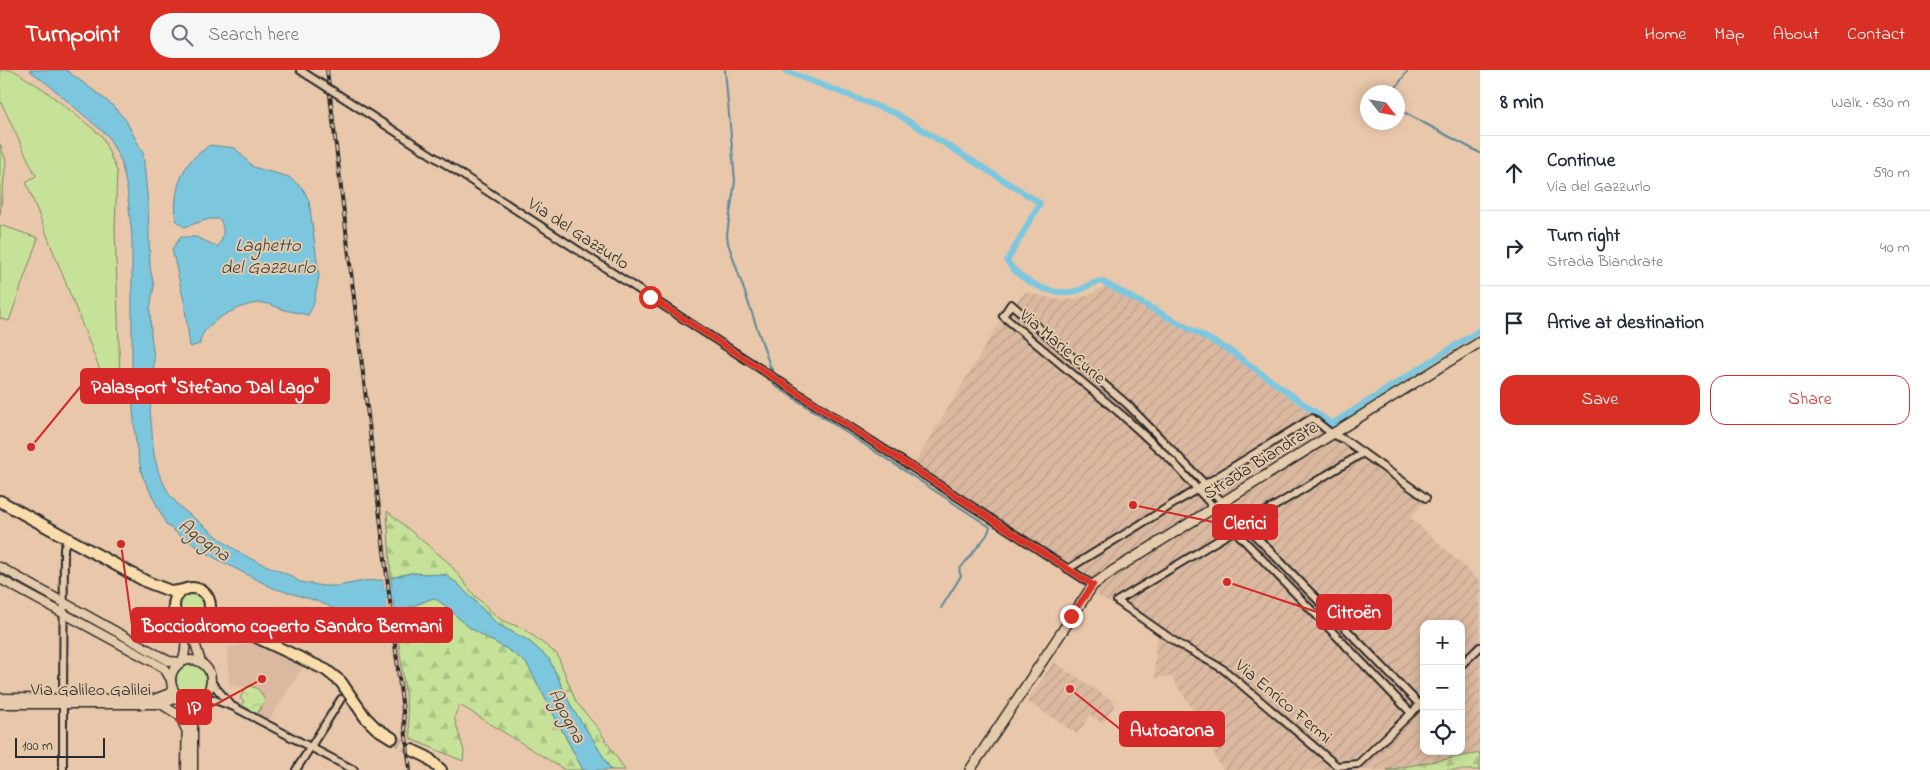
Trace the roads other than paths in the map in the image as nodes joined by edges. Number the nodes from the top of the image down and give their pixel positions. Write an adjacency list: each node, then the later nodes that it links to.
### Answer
1 (300, 70): 15 (street, Via del Gazzurlo, bridge)
2 (1480, 342): 3 (main road, Strada Biandrate)
3 (1332, 434): 4 (street); 5 (street); 9 (main road, Strada Biandrate)
4 (1362, 453): 7 (street); 11 (street)
5 (1206, 483): 6 (street); 6 (street, Via Marie Curie); 9 (street, Via Marie Curie)
6 (1197, 489): 10 (street, Via Marie Curie); 15 (street)
7 (1426, 498)
8 (0, 501): 13 (main road)
9 (1223, 502): 10 (main road, Strada Biandrate); 11 (street, Via Marie Curie)
10 (1214, 508): 12 (street, Via Marie Curie); 18 (main road, Strada Biandrate)
11 (1245, 525): 12 (street); 39 (street, Via Marie Curie)
12 (1235, 531): 44 (street, Via Marie Curie); 44 (street, Via Enrico Fermi)
13 (68, 538): 17 (main road); 20 (street)
14 (0, 567): 20 (street)
15 (1068, 569): 18 (street, Via del Gazzurlo)
16 (0, 579): 23 (street)
17 (147, 582): 19 (main road); 22 (main road)
18 (1093, 585): 55 (main road, Strada Biandrate)
19 (184, 590): 21 (main road); 22 (main road)
20 (64, 602): 23 (street); 29 (street)
21 (210, 604): 25 (main road); 26 (main road)
22 (174, 605): 24 (main road)
23 (64, 613): 31 (street); 38 (street)
24 (181, 620): 25 (main road); 29 (street)
25 (200, 622): 26 (main road); 30 (street)
26 (237, 628): 46 (main road)
27 (1480, 647): 28 (street)
28 (1465, 661)
29 (182, 662): 30 (street); 31 (street)
30 (201, 662): 32 (street)
31 (172, 680): 33 (street)
32 (211, 682): 36 (street); 43 (street)
33 (173, 688): 35 (street); 38 (street, Via Galileo Galilei)
34 (0, 698): 38 (street, Via Galileo Galilei)
35 (183, 698): 36 (street); 41 (street, Via Galileo Galilei); 45 (street)
36 (196, 699): 43 (street); 51 (street)
37 (341, 699): 47 (street)
38 (63, 701): 40 (street, Via Galileo Galilei); 41 (street, Via Galileo Galilei); 49 (street)
39 (1420, 701)
40 (0, 704)
41 (161, 704): 45 (street)
42 (1420, 705): 44 (street, Via Enrico Fermi)
43 (234, 707): 47 (street)
44 (1411, 713)
45 (187, 736): 50 (street)
46 (392, 738)
47 (310, 748): 52 (street); 53 (street)
48 (412, 750): 54 (main road)
49 (64, 770)
50 (186, 770)
51 (193, 770)
52 (296, 770)
53 (354, 770)
54 (440, 770)
55 (970, 770)

